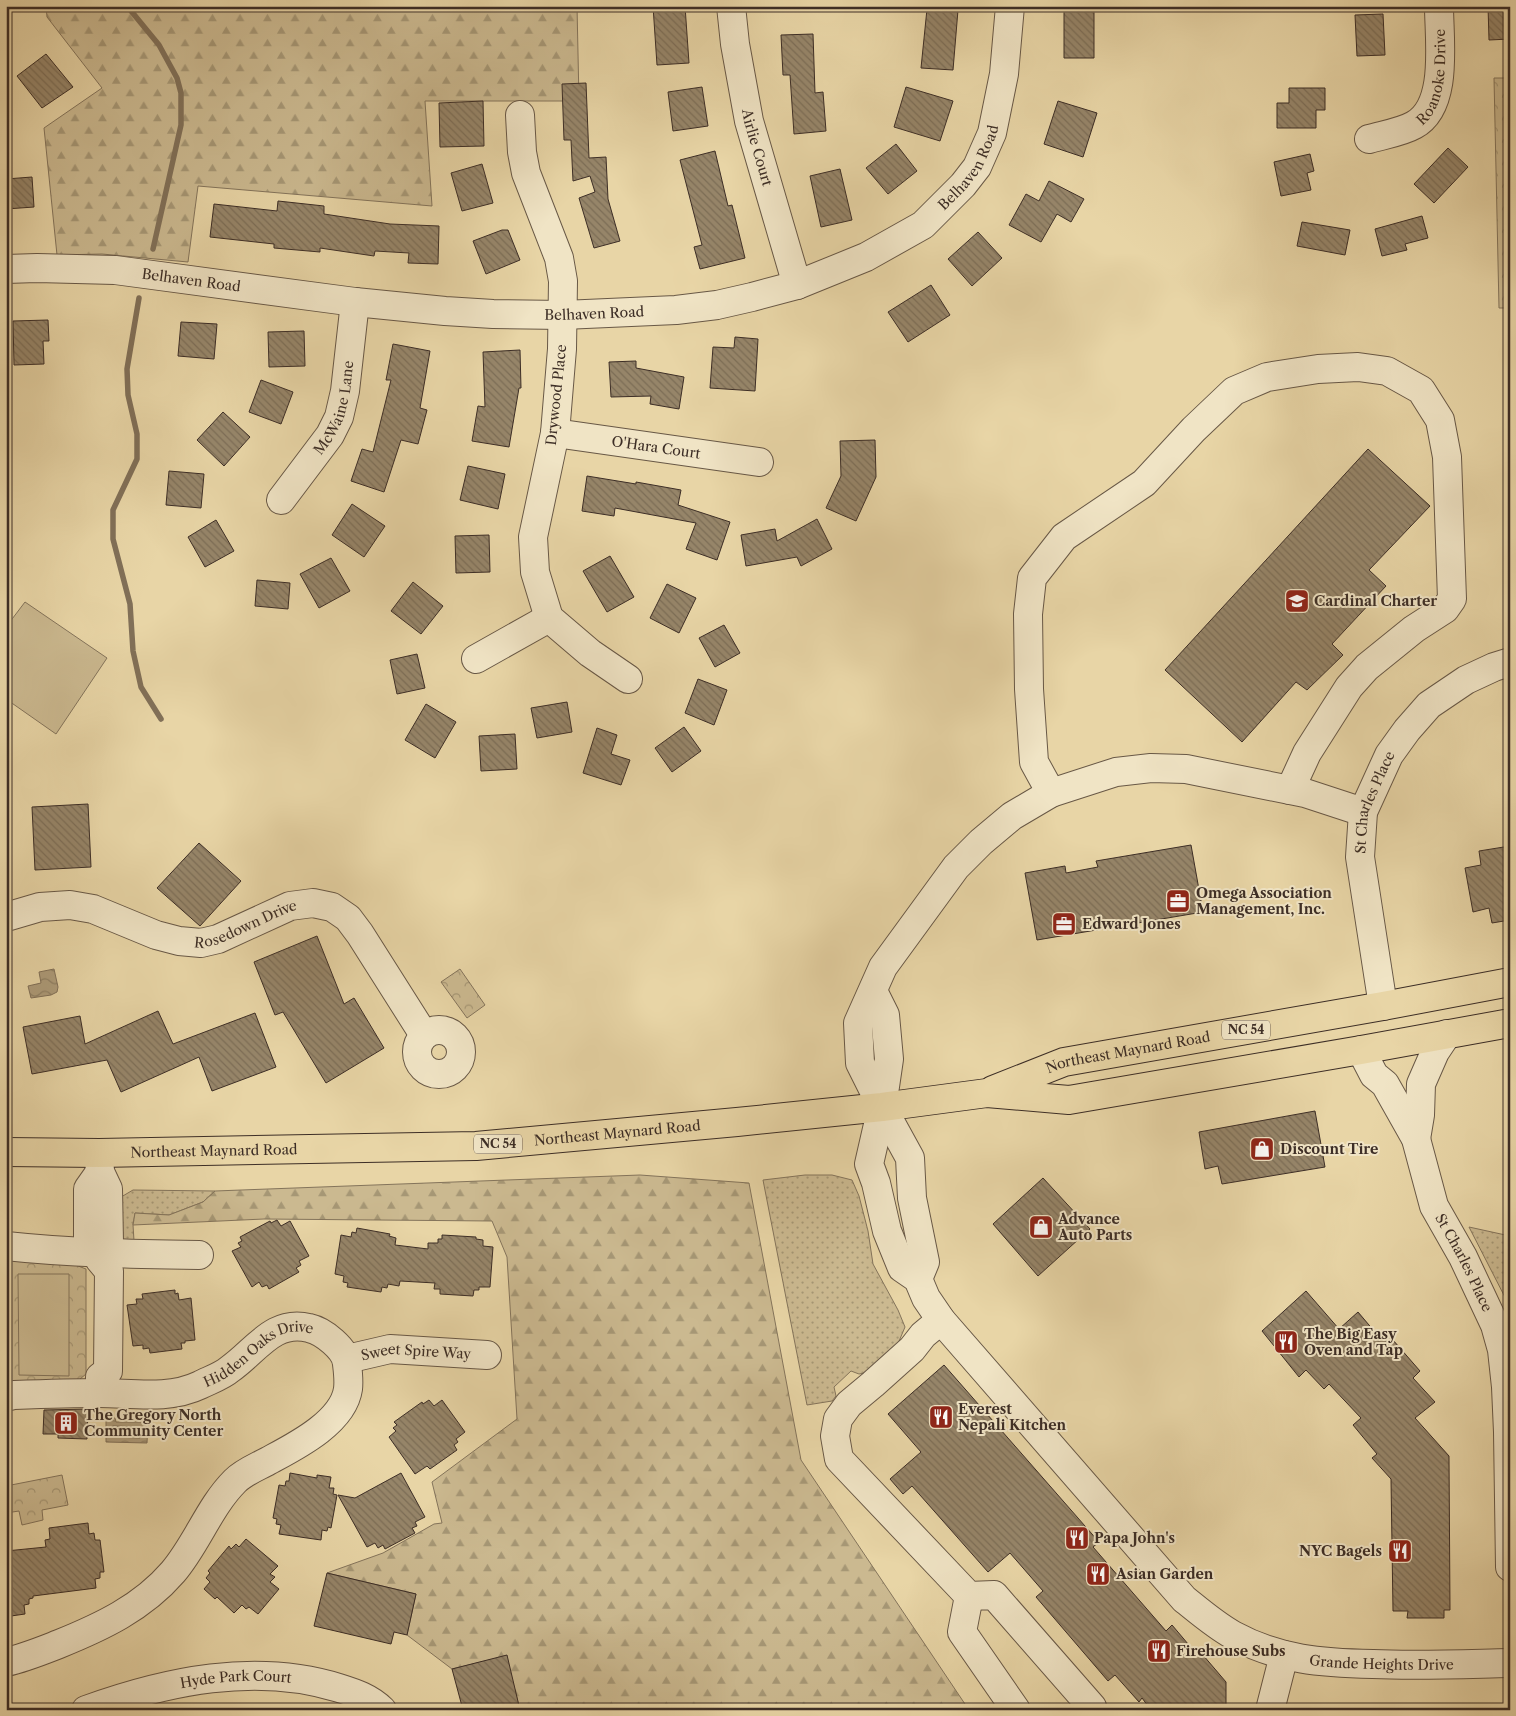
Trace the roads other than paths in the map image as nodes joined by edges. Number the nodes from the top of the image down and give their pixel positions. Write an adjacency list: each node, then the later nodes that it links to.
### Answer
1 (731, 6): 7 (street, Airlie Court)
2 (1010, 6): 7 (street, Belhaven Road)
3 (1439, 6): 5 (street, Roanoke Drive)
4 (520, 115): 9 (street, Drywood Place)
5 (1369, 139)
6 (6, 269): 8 (street, Belhaven Road)
7 (797, 285): 9 (street, Belhaven Road)
8 (355, 302): 9 (street, Belhaven Road); 12 (street, McWaine Lane)
9 (563, 315): 10 (street, Drywood Place)
10 (555, 432): 11 (street, O'Hara Court); 13 (street, Drywood Place)
11 (759, 462)
12 (281, 500)
13 (549, 618): 14 (street); 16 (street)
14 (476, 659)
15 (1510, 662): 19 (street, St Charles Place)
16 (628, 679)
17 (1290, 790): 18 (street); 18 (street); 19 (street)
18 (1051, 793): 28 (street)
19 (1363, 812): 22 (street, St Charles Place)
20 (6, 917): 25 (street, Rosedown Drive)
21 (1510, 982): 22 (main road, Northeast Maynard Road / NC 54)
22 (1382, 1006): 27 (main road, Northeast Maynard Road / NC 54)
23 (1510, 1023): 24 (main road, Northeast Maynard Road / NC 54)
24 (1447, 1034): 26 (main road, Northeast Maynard Road / NC 54); 29 (street, St Charles Place)
25 (424, 1035)
26 (1361, 1050): 27 (main road, Northeast Maynard Road / NC 54); 29 (street, St Charles Place)
27 (987, 1093): 28 (main road, Northeast Maynard Road / NC 54)
28 (882, 1107): 31 (main road, Northeast Maynard Road / NC 54); 35 (street); 35 (street, Grande Heights Drive)
29 (1416, 1139): 41 (street, St Charles Place)
30 (6, 1152): 31 (main road, Northeast Maynard Road / NC 54)
31 (99, 1162): 33 (street)
32 (6, 1246): 33 (street)
33 (98, 1253): 34 (street); 39 (street)
34 (199, 1255)
35 (918, 1279): 36 (street, Grande Heights Drive)
36 (941, 1320): 44 (street); 46 (street, Grande Heights Drive)
37 (487, 1356): 38 (street, Sweet Spire Way)
38 (347, 1359): 39 (street, Hidden Oaks Drive); 47 (street)
39 (100, 1383): 40 (street, Hidden Oaks Drive)
40 (6, 1397)
41 (1509, 1432): 42 (street, St Charles Place)
42 (1510, 1558): 43 (street, St Charles Place)
43 (1510, 1567)
44 (969, 1596): 53 (street); 54 (street)
45 (1510, 1645): 49 (street, Grande Heights Drive)
46 (1284, 1655): 49 (street, Grande Heights Drive); 55 (street)
47 (6, 1662)
48 (1510, 1663): 49 (street, Grande Heights Drive)
49 (1361, 1664)
50 (119, 1704): 51 (street, Hyde Park Court); 52 (street, Hyde Park Court)
51 (86, 1710)
52 (382, 1710)
53 (1016, 1710)
54 (1088, 1710)
55 (1270, 1710)

